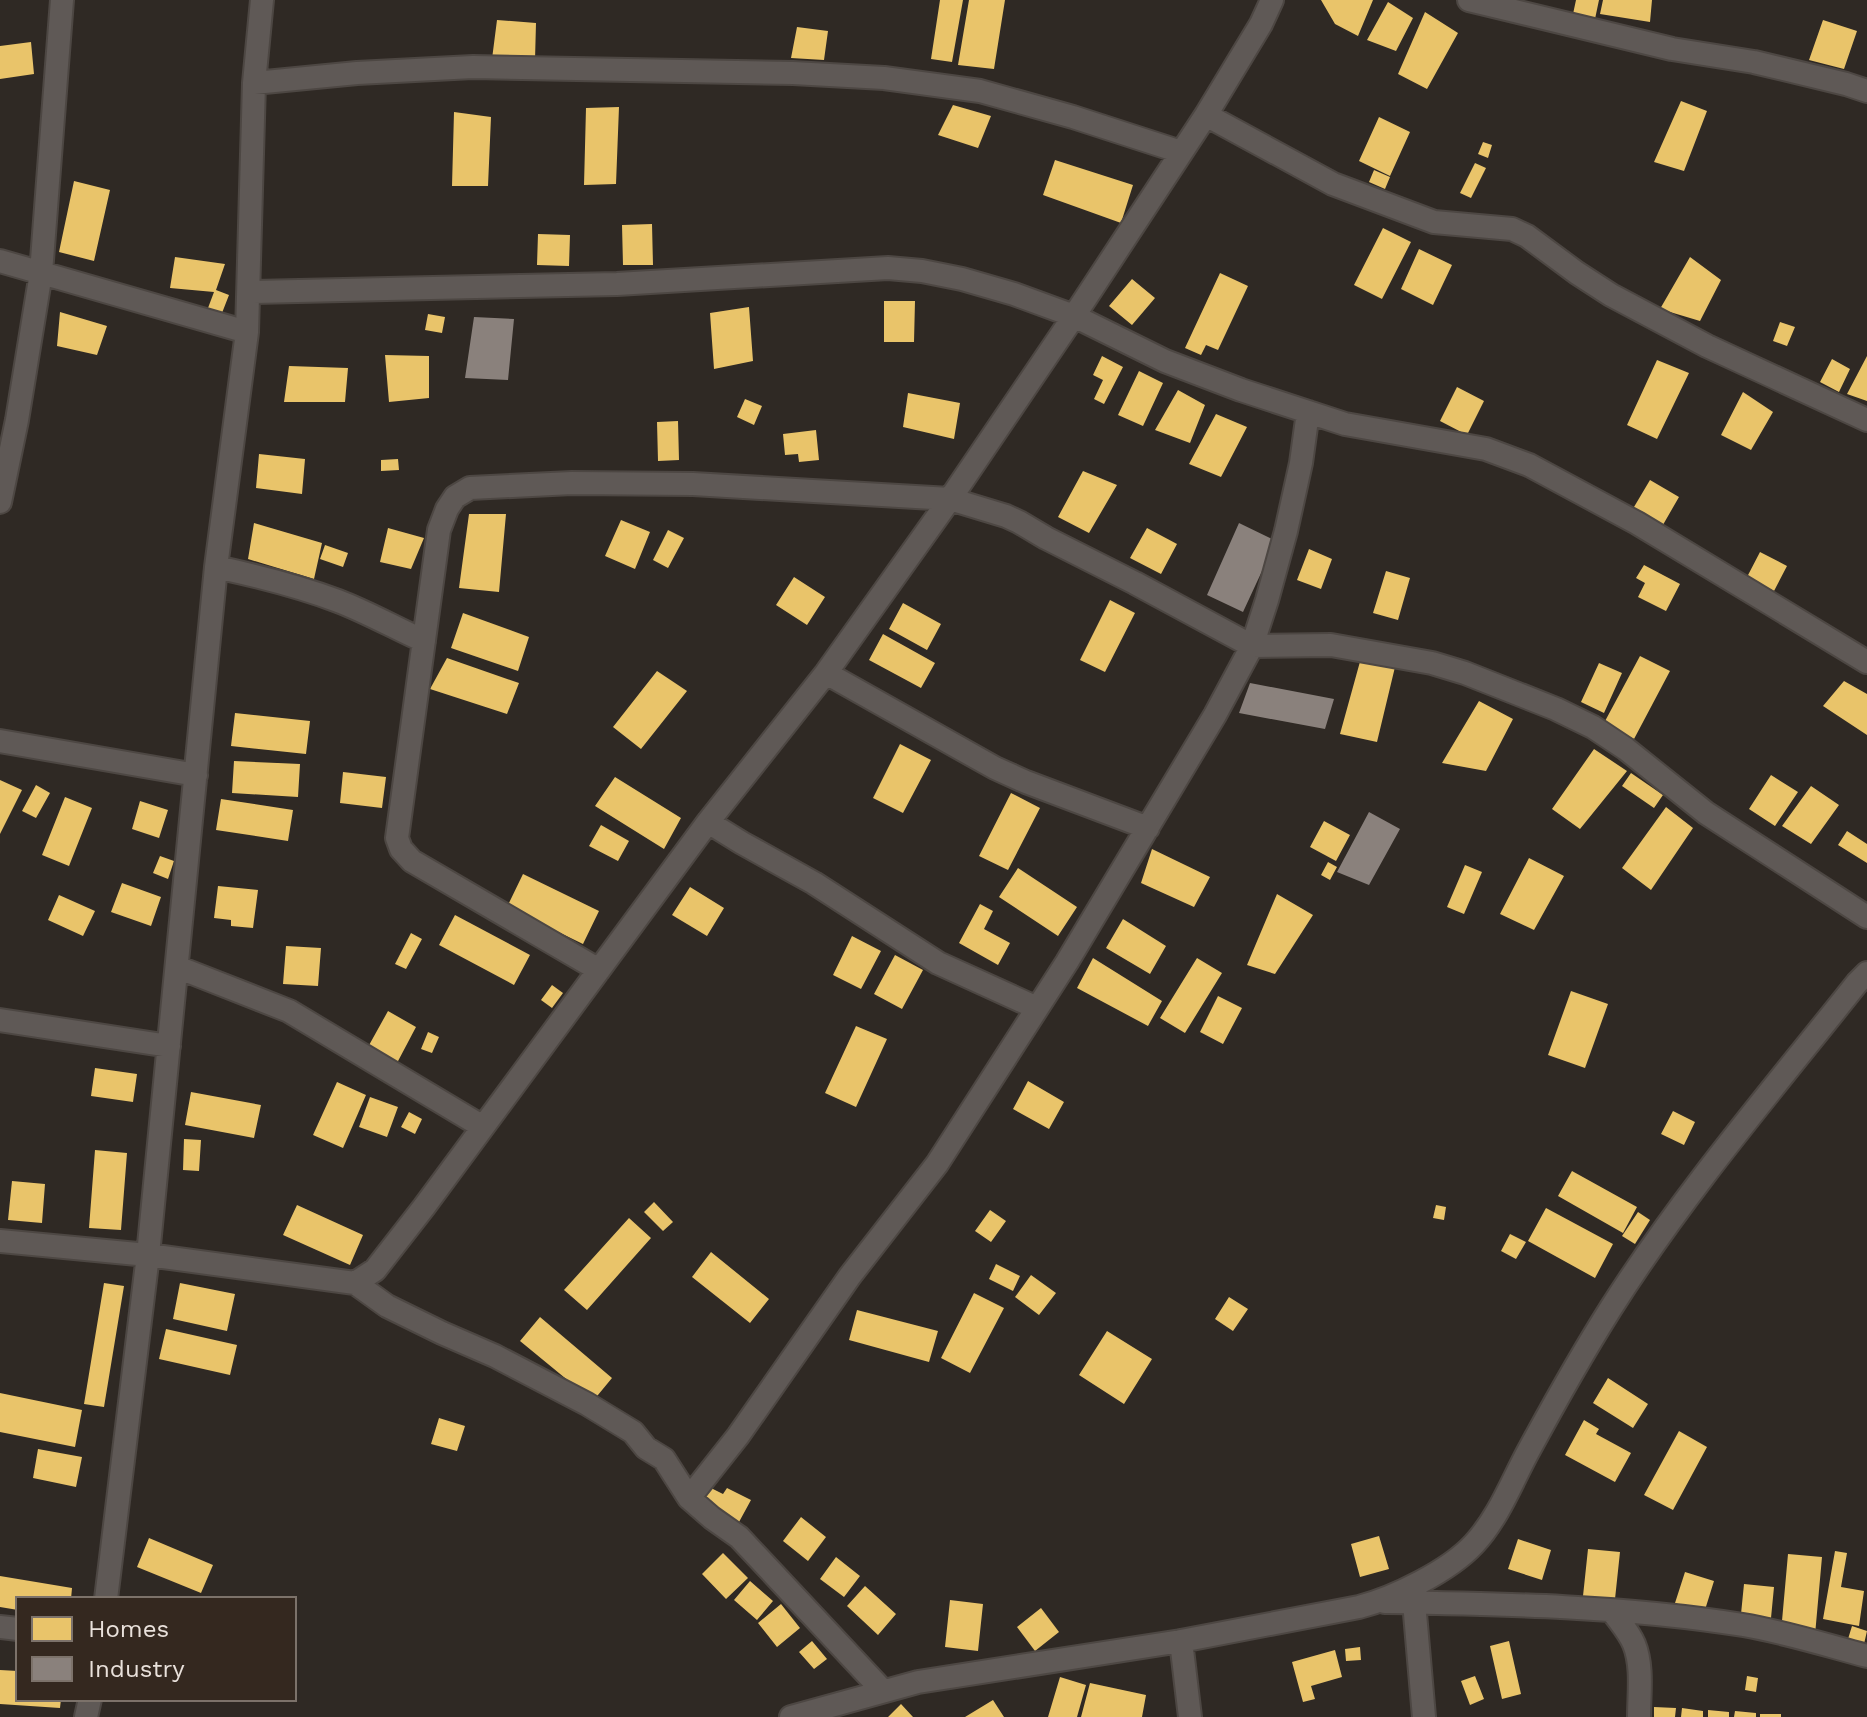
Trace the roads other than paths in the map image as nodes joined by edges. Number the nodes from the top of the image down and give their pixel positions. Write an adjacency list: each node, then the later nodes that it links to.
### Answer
1 (62, 0): 10 (street)
2 (262, 0): 5 (street)
3 (1272, 0): 7 (street)
4 (1469, 0): 6 (street)
5 (254, 83): 8 (street); 11 (street)
6 (1867, 91)
7 (1206, 115): 8 (street); 15 (street)
8 (1181, 152): 12 (street)
9 (0, 261): 10 (street)
10 (41, 273): 13 (street); 17 (street)
11 (249, 292): 12 (street); 13 (street)
12 (1074, 316): 14 (street); 16 (street)
13 (247, 332): 18 (street)
14 (1308, 412): 20 (street); 21 (street)
15 (1867, 420)
16 (950, 499): 19 (street); 20 (street); 22 (street)
17 (0, 502)
18 (216, 567): 19 (street); 24 (street)
19 (424, 641): 29 (street)
20 (1252, 646): 26 (street); 27 (street)
21 (1867, 662)
22 (826, 673): 25 (street); 26 (street)
23 (0, 741): 24 (street)
24 (196, 775): 28 (street)
25 (708, 822): 29 (street); 31 (street)
26 (1148, 828): 31 (street)
27 (1867, 917)
28 (177, 967): 33 (street); 34 (street)
29 (599, 970): 34 (street)
30 (1867, 973): 40 (street)
31 (1037, 1008): 38 (street)
32 (0, 1020): 33 (street)
33 (169, 1046): 36 (street)
34 (483, 1127): 37 (street)
35 (0, 1241): 36 (street)
36 (148, 1255): 37 (street); 39 (street)
37 (355, 1283): 38 (street)
38 (689, 1498): 45 (street)
39 (106, 1597)
40 (1381, 1602): 41 (street); 43 (street)
41 (1414, 1602): 42 (street); 48 (street)
42 (1612, 1611): 44 (street); 49 (street)
43 (1181, 1641): 45 (street); 47 (street)
44 (1867, 1656)
45 (883, 1691): 46 (street)
46 (791, 1717)
47 (1190, 1717)
48 (1424, 1717)
49 (1639, 1717)

